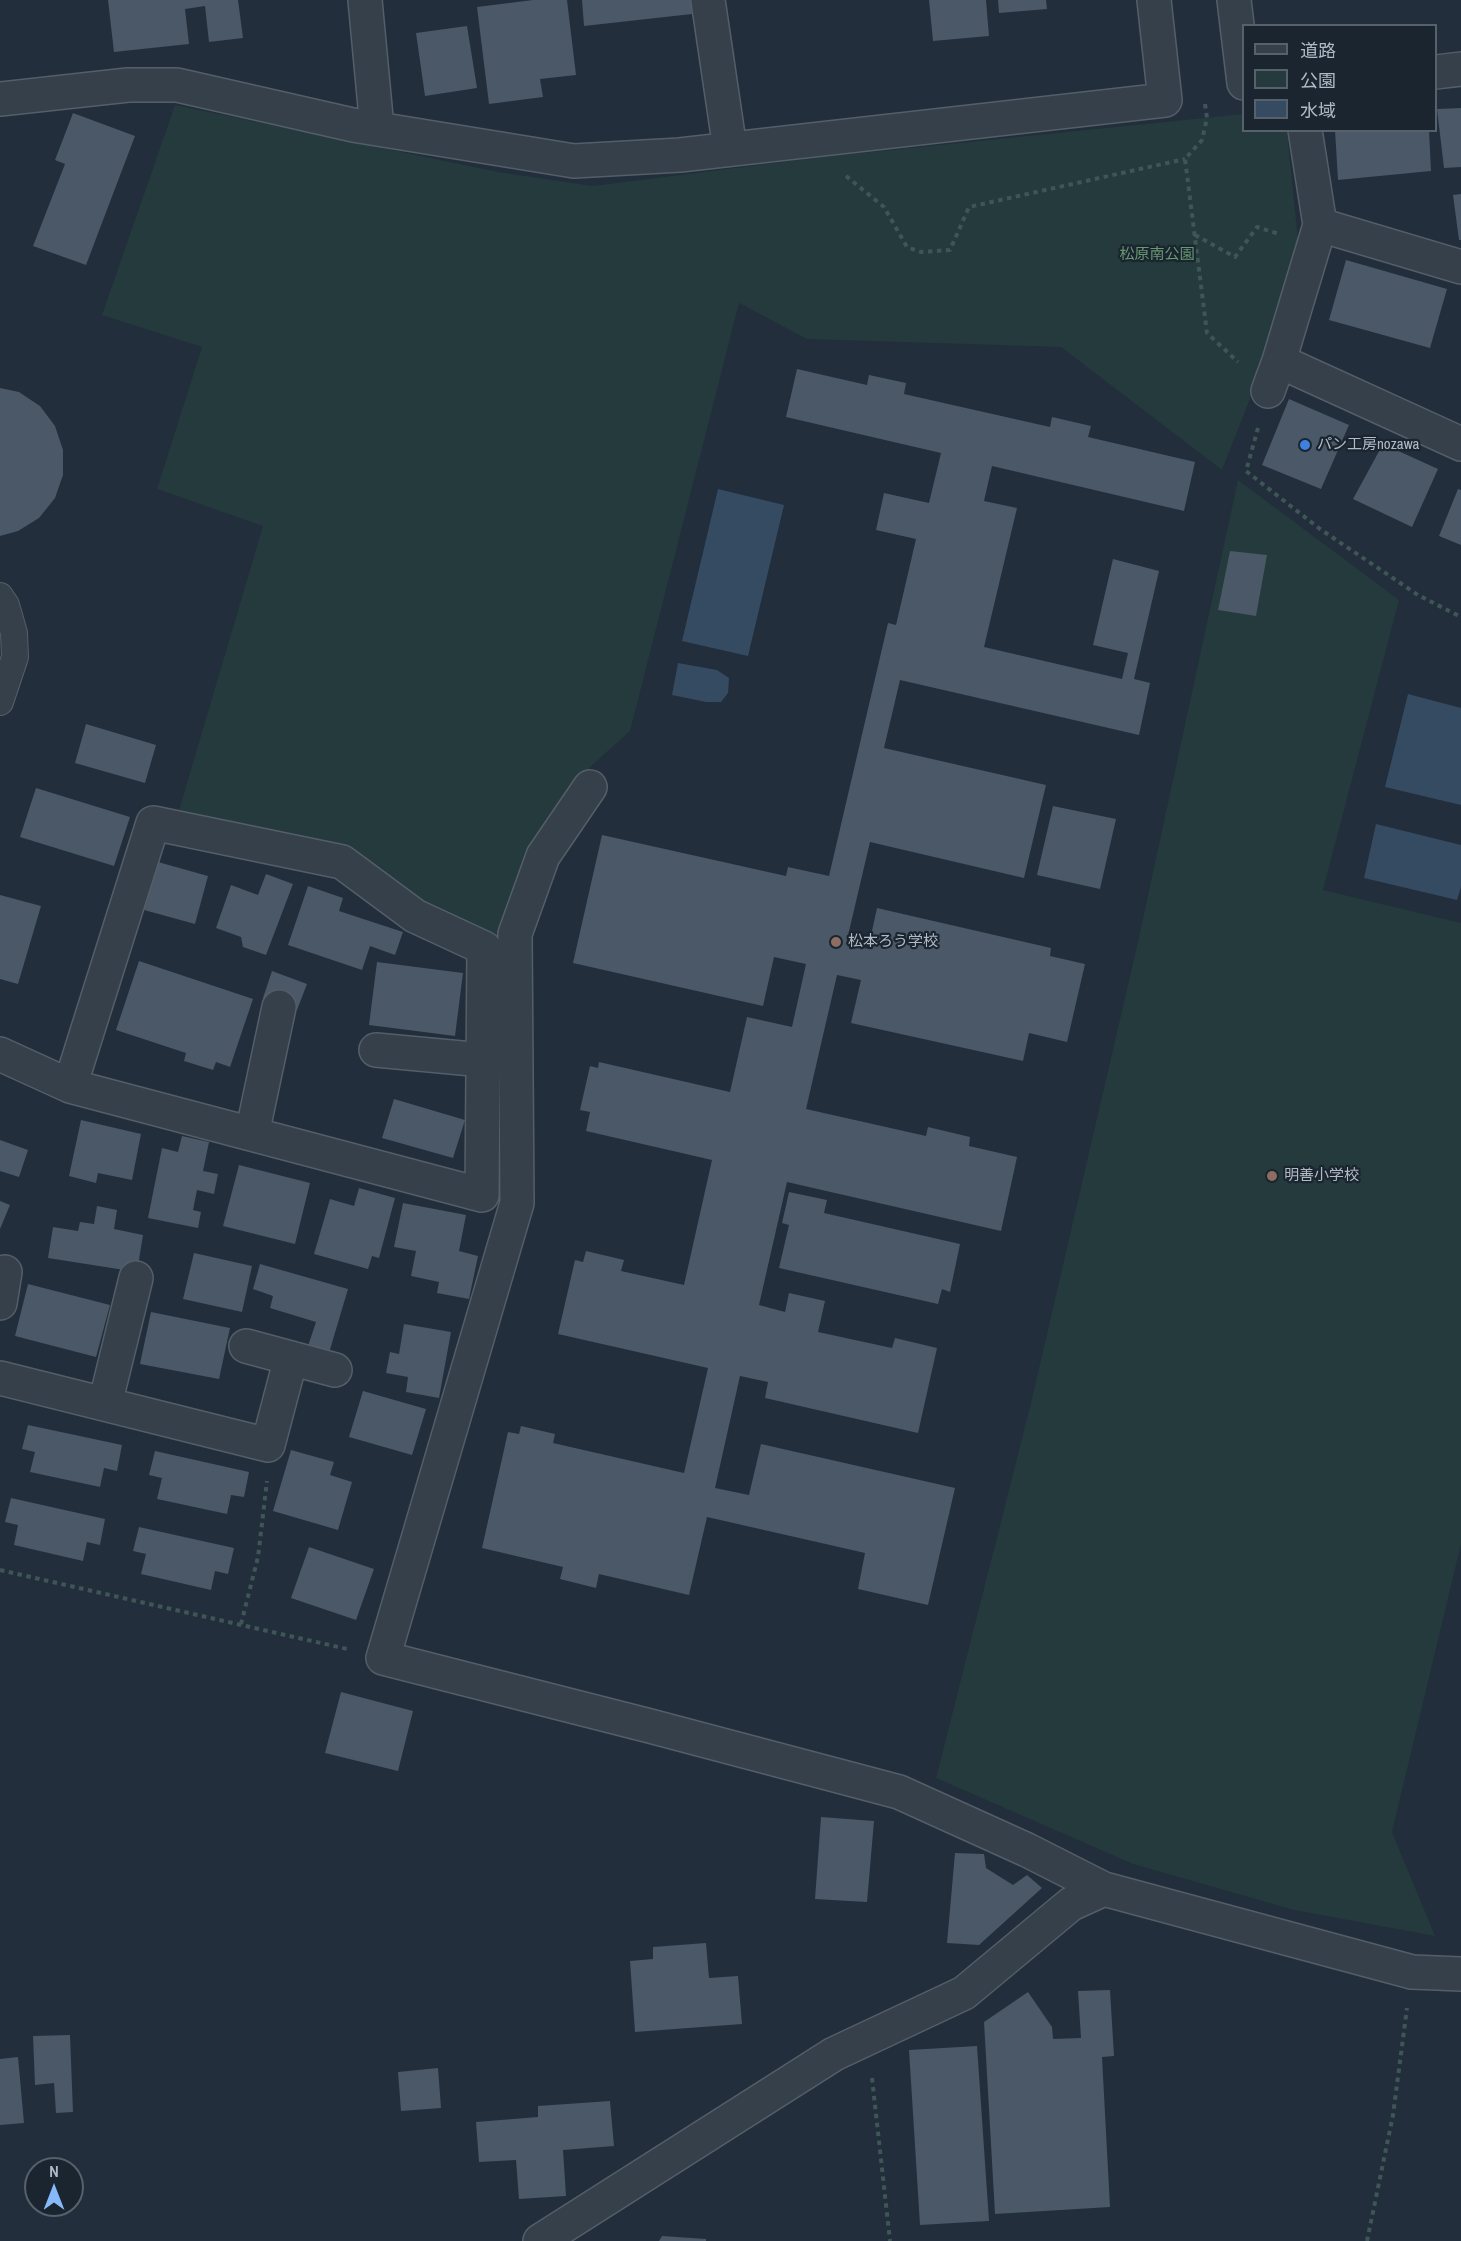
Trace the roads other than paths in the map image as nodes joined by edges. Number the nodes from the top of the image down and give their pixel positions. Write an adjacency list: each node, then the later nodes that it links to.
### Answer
1 (365, 0): 9 (street)
2 (708, 0): 11 (street)
3 (1155, 0): 11 (street)
4 (1234, 0): 5 (street)
5 (1242, 66)
6 (1461, 69): 7 (street)
7 (1437, 72)
8 (0, 99): 9 (street)
9 (377, 128): 11 (street)
10 (1305, 132): 12 (street)
11 (730, 149)
12 (1317, 235): 13 (street); 14 (street)
13 (1461, 267)
14 (1461, 444)
15 (0, 596): 16 (lane)
16 (0, 702)
17 (591, 787): 30 (street)
18 (279, 1007): 23 (street)
19 (376, 1050): 21 (street)
20 (0, 1054): 22 (street)
21 (483, 1060): 22 (street); 23 (street)
22 (70, 1086): 23 (street)
23 (252, 1134)
24 (136, 1278): 29 (street)
25 (246, 1346): 26 (street)
26 (291, 1358): 27 (street); 29 (street)
27 (335, 1370)
28 (0, 1378): 29 (street)
29 (105, 1404)
30 (1104, 1888): 31 (street); 32 (street)
31 (1461, 1974)
32 (540, 2241)

